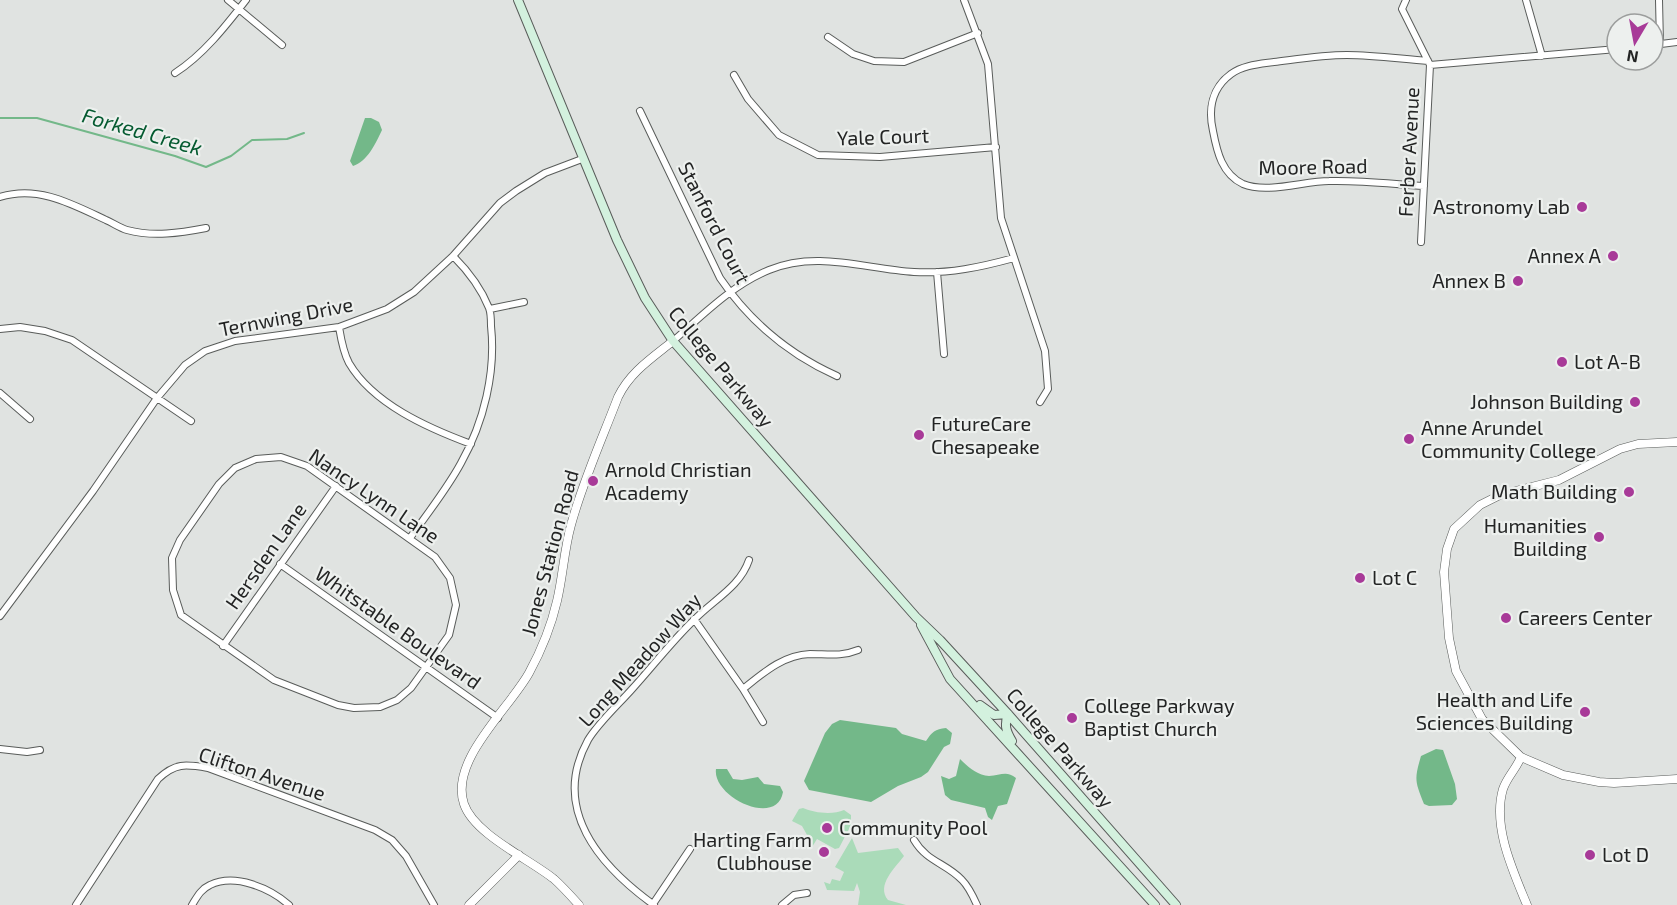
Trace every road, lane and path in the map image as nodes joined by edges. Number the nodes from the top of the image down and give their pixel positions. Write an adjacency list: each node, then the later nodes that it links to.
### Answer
1 (228, 0): 7 (street)
2 (246, 0): 7 (street)
3 (518, 0): 18 (main road, College Parkway)
4 (964, 0): 8 (street)
5 (1406, 0): 13 (street)
6 (1526, 0): 12 (street)
7 (239, 9): 10 (street); 14 (street)
8 (978, 33): 9 (street); 17 (street)
9 (828, 37)
10 (282, 45)
11 (1605, 50): 12 (street, Moore Road)
12 (1542, 56): 13 (street, Moore Road)
13 (1429, 63): 19 (street, Ferber Avenue); 19 (street, Moore Road)
14 (175, 74)
15 (734, 75): 17 (street, Yale Court)
16 (640, 111): 26 (street, Stanford Court)
17 (996, 147): 24 (street)
18 (582, 159): 23 (street, Ternwing Drive); 31 (main road, College Parkway)
19 (1424, 186): 22 (street, Ferber Avenue)
20 (0, 197): 21 (street)
21 (206, 228)
22 (1421, 242)
23 (453, 256): 28 (street); 29 (street, Ternwing Drive)
24 (1014, 258): 25 (street); 36 (street)
25 (938, 272): 26 (street); 32 (street)
26 (730, 292): 31 (street); 33 (street, Stanford Court)
27 (524, 302): 28 (street)
28 (490, 309): 40 (street)
29 (339, 327): 35 (street, Ternwing Drive); 40 (street)
30 (0, 328): 35 (street)
31 (673, 341): 46 (main road, College Parkway); 54 (street, Jones Station Road)
32 (944, 354)
33 (837, 376)
34 (0, 393): 37 (street)
35 (157, 398): 38 (street); 45 (street, Ternwing Drive)
36 (1040, 402)
37 (30, 419)
38 (191, 421)
39 (1677, 442): 58 (street)
40 (471, 444): 42 (street)
41 (336, 486): 42 (street, Nancy Lynn Lane); 44 (street, Hersden Lane); 48 (street, Nancy Lynn Lane)
42 (410, 538): 50 (street, Nancy Lynn Lane)
43 (749, 560): 47 (street, Long Meadow Way)
44 (280, 564): 48 (street, Hersden Lane); 50 (street, Whitstable Boulevard)
45 (0, 616)
46 (916, 617): 51 (main road, College Parkway); 53 (main road, College Parkway)
47 (694, 619): 52 (street); 71 (street, Long Meadow Way)
48 (223, 646): 50 (street, Nancy Lynn Lane)
49 (858, 650): 52 (street)
50 (426, 667): 54 (street, Whitstable Boulevard)
51 (950, 679): 53 (main road); 59 (main road, College Parkway)
52 (743, 689): 55 (street)
53 (1008, 714): 59 (main road); 75 (main road, College Parkway)
54 (498, 718): 63 (street, Jones Station Road)
55 (763, 722)
56 (0, 749): 57 (street)
57 (40, 750)
58 (1521, 757): 60 (street); 76 (street)
59 (1028, 764): 74 (main road, College Parkway)
60 (1677, 778)
61 (914, 840): 73 (street)
62 (690, 849): 71 (street)
63 (519, 855): 69 (street); 70 (street, Jones Station Road)
64 (807, 893): 72 (street)
65 (76, 905): 68 (street, Clifton Avenue)
66 (192, 905): 67 (street)
67 (289, 905)
68 (434, 905)
69 (469, 905)
70 (579, 905)
71 (653, 905)
72 (782, 905)
73 (977, 905)
74 (1155, 905)
75 (1176, 905)
76 (1527, 905)

